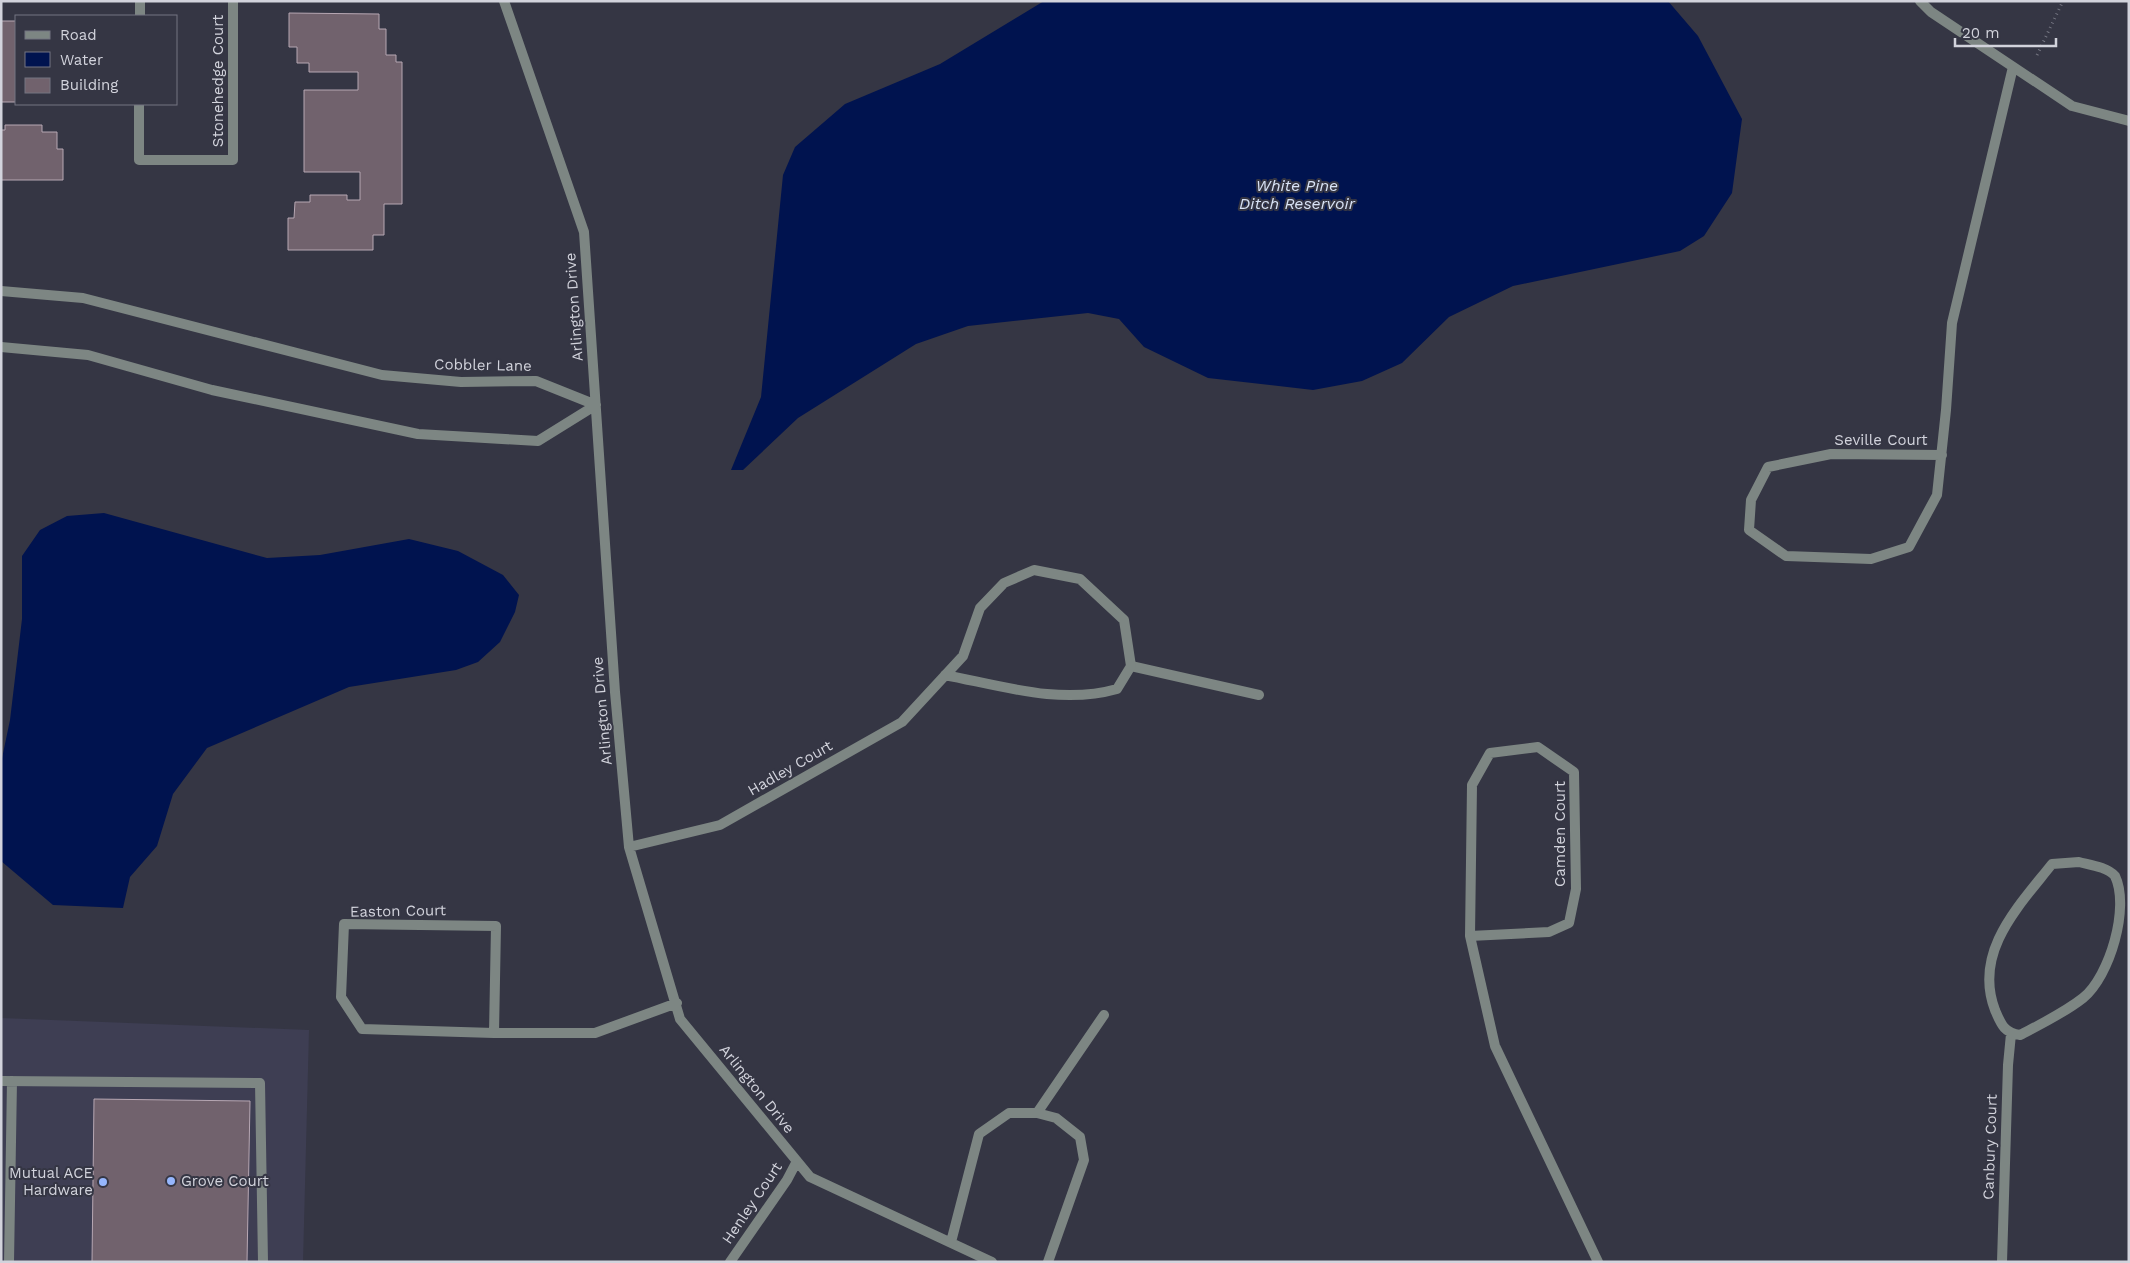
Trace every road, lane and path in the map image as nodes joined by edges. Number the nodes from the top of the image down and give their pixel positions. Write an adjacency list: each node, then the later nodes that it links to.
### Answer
1 (140, 1): 6 (street)
2 (233, 1): 9 (street, Stonehedge Court)
3 (504, 1): 13 (street, Arlington Drive)
4 (1920, 1): 7 (street)
5 (2063, 1): 8 (path)
6 (140, 15)
7 (2014, 67): 8 (street); 14 (street, Seville Court)
8 (2027, 76): 10 (street)
9 (139, 105)
10 (2129, 121)
11 (1, 291): 13 (street, Cobbler Lane)
12 (1, 347): 13 (street)
13 (596, 405): 18 (street, Arlington Drive)
14 (1942, 455): 14 (street, Seville Court)
15 (1131, 666): 16 (street); 16 (street, Hadley Court); 17 (street)
16 (945, 675): 18 (street, Hadley Court)
17 (1259, 696)
18 (629, 847): 20 (street, Arlington Drive)
19 (1470, 936): 19 (street, Camden Court); 34 (street, Camden Court)
20 (677, 1002): 22 (street, Easton Court); 27 (street, Arlington Drive)
21 (1104, 1015): 26 (street)
22 (494, 1033): 22 (street, Easton Court)
23 (2011, 1034): 23 (street); 35 (street, Canbury Court)
24 (1, 1081): 25 (street)
25 (12, 1081): 29 (street); 30 (street)
26 (1037, 1113): 28 (street); 33 (street)
27 (797, 1161): 28 (street, Arlington Drive); 31 (street, Henley Court)
28 (951, 1242): 32 (street, Arlington Drive)
29 (9, 1262)
30 (263, 1262)
31 (730, 1262)
32 (992, 1262)
33 (1048, 1262)
34 (1598, 1262)
35 (2002, 1262)

